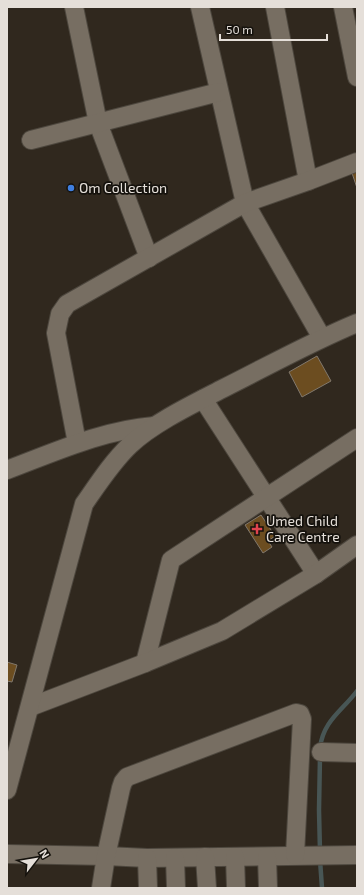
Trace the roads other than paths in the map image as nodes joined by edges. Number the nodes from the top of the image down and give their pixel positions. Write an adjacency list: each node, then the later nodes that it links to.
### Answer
1 (74, 7): 7 (street)
2 (200, 7): 6 (street)
3 (275, 7): 10 (street)
4 (343, 7): 5 (street)
5 (357, 77)
6 (219, 92): 7 (street); 11 (street)
7 (98, 123): 8 (street); 12 (street)
8 (31, 140)
9 (357, 162): 10 (street)
10 (308, 181): 11 (street)
11 (245, 203): 12 (street); 14 (street)
12 (148, 258): 18 (street)
13 (357, 323): 14 (street)
14 (322, 338): 15 (street)
15 (203, 399): 16 (street); 20 (street)
16 (155, 426): 18 (street); 24 (street)
17 (357, 438): 20 (street)
18 (78, 443): 19 (street)
19 (7, 470)
20 (266, 496): 22 (street); 23 (street)
21 (357, 545): 22 (street)
22 (316, 574): 23 (street)
23 (145, 663): 24 (street)
24 (30, 707): 27 (street)
25 (321, 752): 26 (street)
26 (357, 753)
27 (7, 790)
28 (7, 854): 30 (street)
29 (357, 855): 31 (street)
30 (106, 856): 31 (street); 35 (street); 37 (street)
31 (299, 856): 34 (street)
32 (206, 857): 33 (street); 36 (street); 40 (street)
33 (235, 857): 34 (street); 41 (street)
34 (267, 857): 42 (street)
35 (147, 858): 36 (street); 38 (street)
36 (175, 858): 39 (street)
37 (101, 888)
38 (148, 888)
39 (176, 888)
40 (207, 888)
41 (236, 888)
42 (268, 888)

